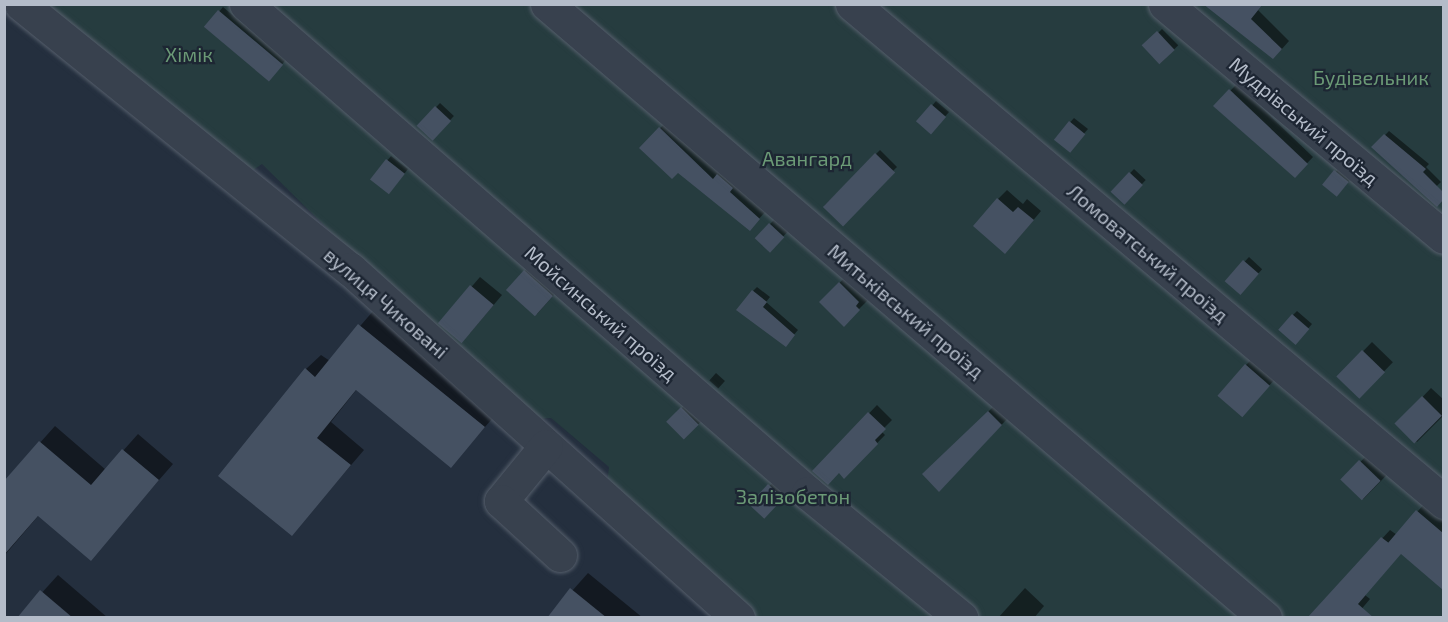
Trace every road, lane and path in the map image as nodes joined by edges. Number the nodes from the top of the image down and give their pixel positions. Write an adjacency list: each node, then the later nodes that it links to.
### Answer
1 (21, 4): 7 (street, вулиця Чиковані)
2 (246, 4): 11 (street, Мойсинський проїзд)
3 (547, 4): 12 (street, Митьківський проїзд)
4 (852, 4): 8 (street, Ломоватський проїзд)
5 (1165, 4): 6 (street, Мудрівський проїзд)
6 (1443, 237)
7 (546, 446): 9 (street); 10 (street, вулиця Чиковані)
8 (1443, 502)
9 (560, 555)
10 (738, 618)
11 (960, 618)
12 (1265, 618)

